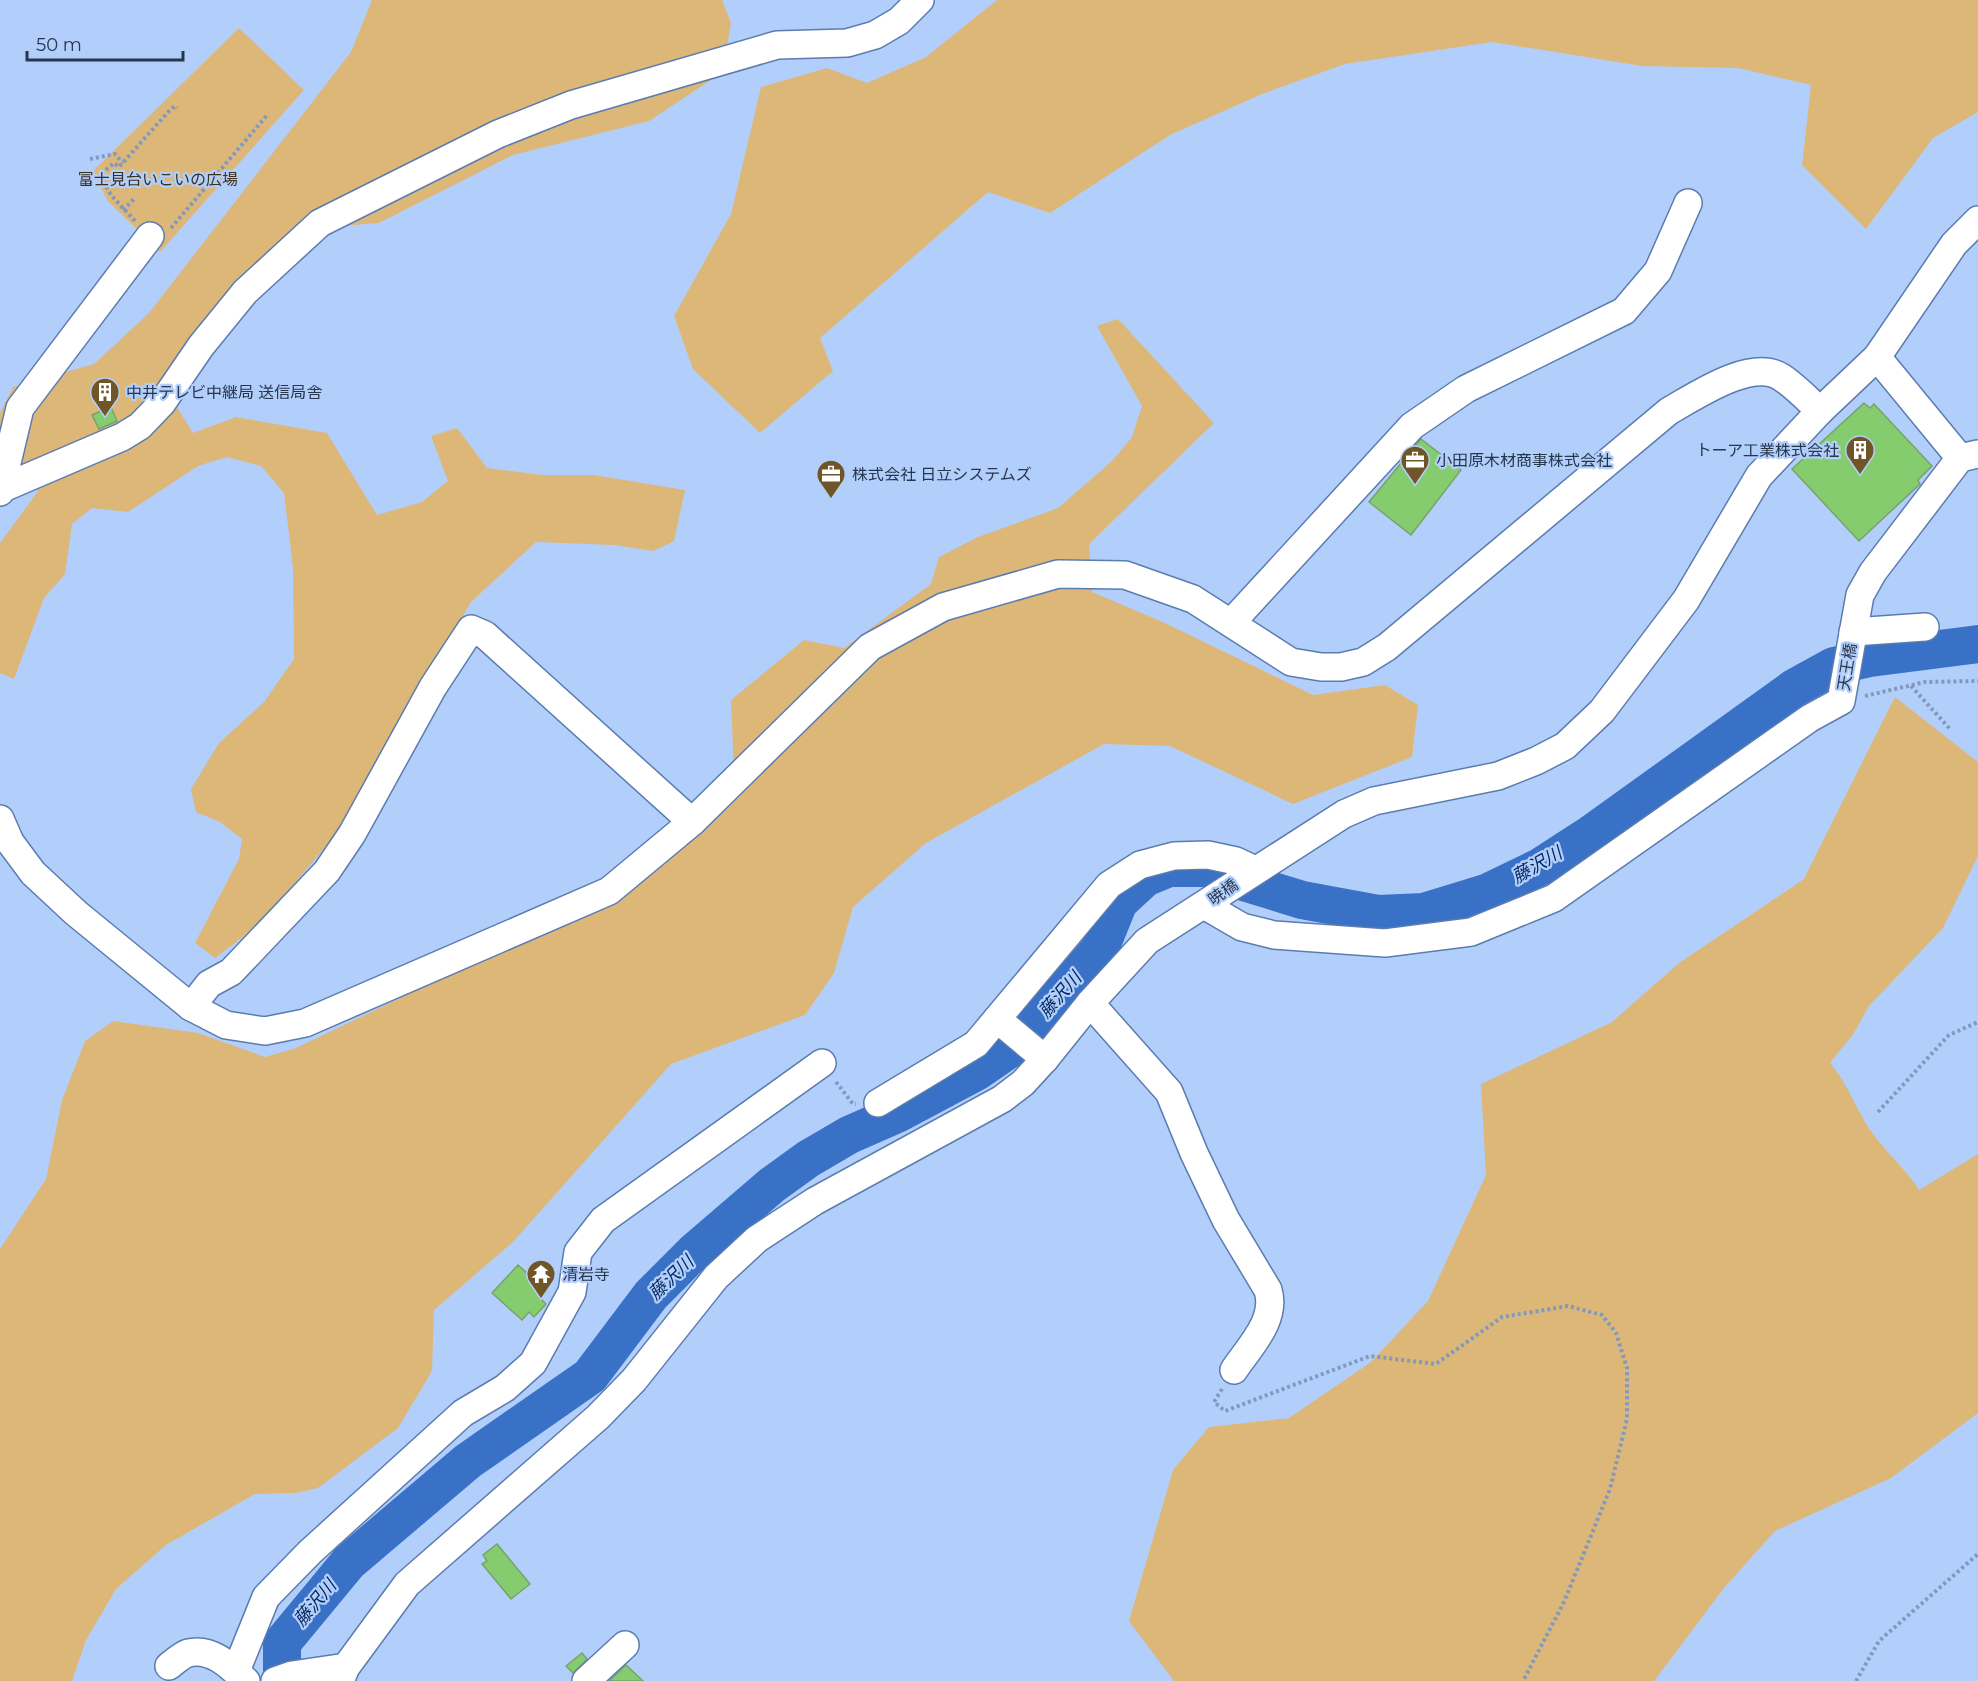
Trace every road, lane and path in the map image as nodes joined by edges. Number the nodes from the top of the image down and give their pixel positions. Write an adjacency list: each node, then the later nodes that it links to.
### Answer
1 (920, 0): 14 (street)
2 (177, 108): 5 (path)
3 (268, 114): 10 (path)
4 (90, 159): 5 (path)
5 (123, 163): 8 (path)
6 (135, 198): 8 (path)
7 (1688, 202): 15 (street)
8 (123, 211): 10 (path)
9 (1978, 220): 11 (street, 暁橋)
10 (150, 236): 14 (street)
11 (1876, 357): 12 (street, 暁橋); 13 (street)
12 (1820, 411): 15 (street); 24 (street, 暁橋)
13 (1969, 456): 17 (street, 天王橋)
14 (2, 490)
15 (1231, 623): 23 (street)
16 (1925, 627): 17 (street)
17 (1852, 632): 20 (street, 天王橋)
18 (1978, 681): 19 (path)
19 (1911, 686): 20 (path); 21 (path)
20 (1841, 701): 25 (street)
21 (1950, 729)
22 (0, 819): 27 (street)
23 (692, 822): 27 (street); 27 (street)
24 (1255, 870): 25 (street, 暁橋); 28 (street)
25 (1198, 909): 26 (street, 暁橋)
26 (1090, 1002): 30 (street, 暁橋); 34 (street)
27 (191, 1007)
28 (999, 1021): 30 (street); 32 (street)
29 (1978, 1022): 33 (path)
30 (1039, 1055): 38 (street, 暁橋)
31 (828, 1071): 32 (path); 39 (street)
32 (865, 1104)
33 (1878, 1112)
34 (1234, 1370): 42 (path)
35 (1978, 1554): 43 (path)
36 (625, 1645): 41 (street)
37 (169, 1666): 39 (street)
38 (343, 1674): 40 (street)
39 (241, 1676)
40 (284, 1678)
41 (586, 1681)
42 (1523, 1681)
43 (1856, 1681)

